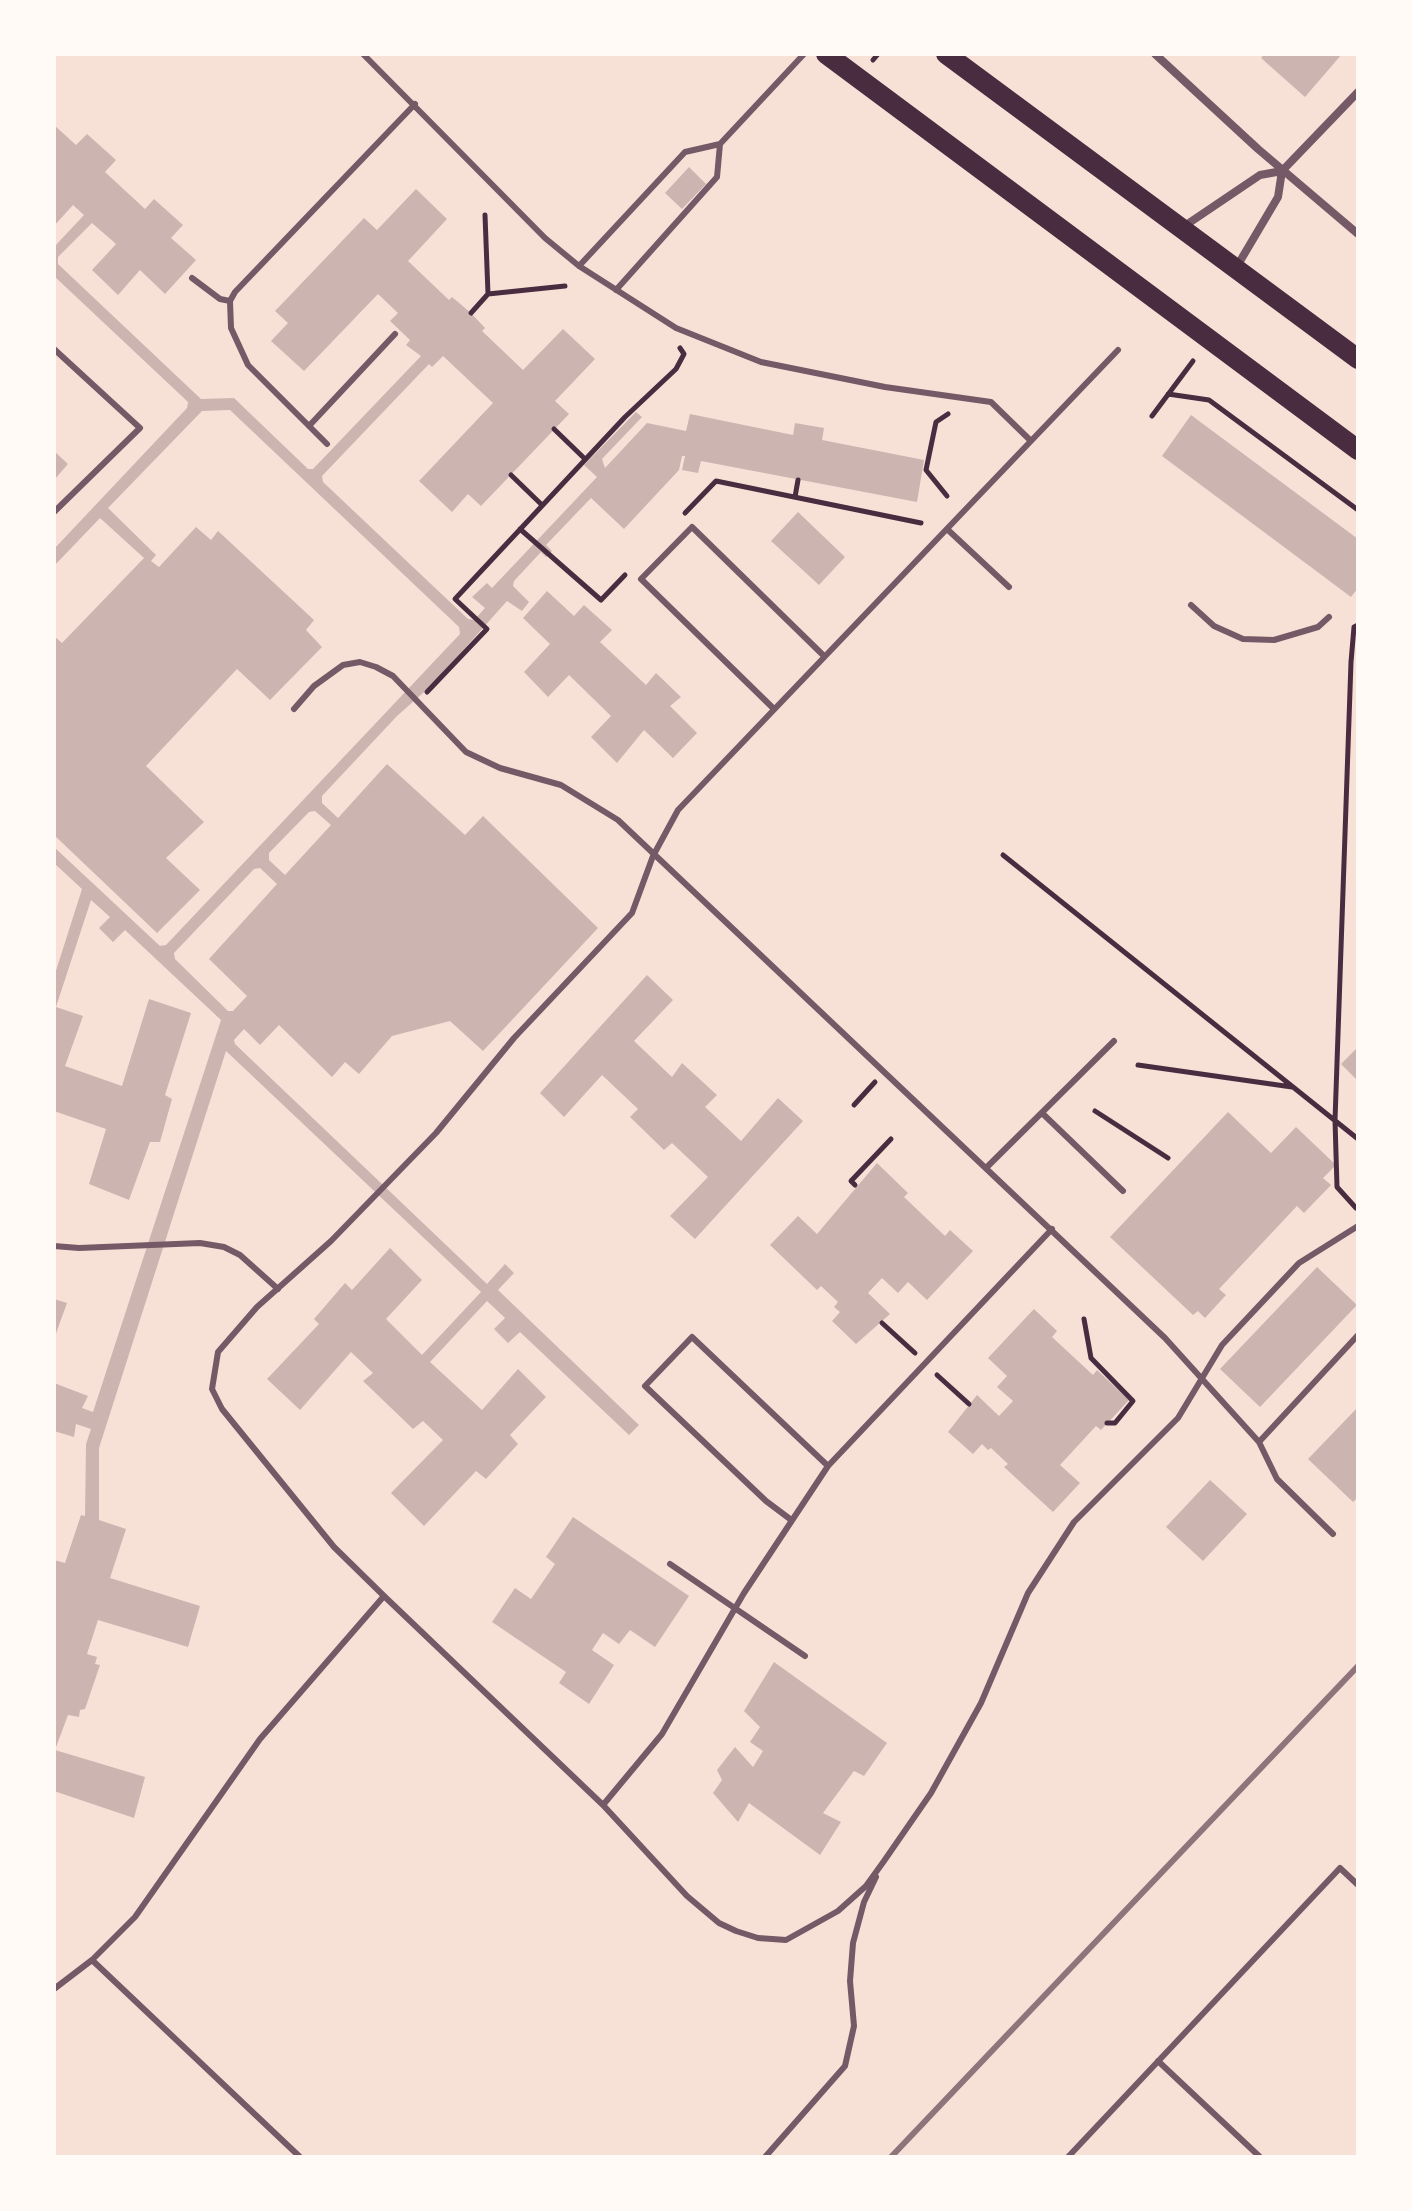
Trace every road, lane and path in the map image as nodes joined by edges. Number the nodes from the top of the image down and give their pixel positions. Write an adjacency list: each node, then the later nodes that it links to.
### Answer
1 (363, 54): 10 (lane)
2 (804, 54): 11 (lane)
3 (826, 54): 37 (highway)
4 (878, 54): 7 (path)
5 (946, 54): 8 (highway)
6 (1155, 54): 12 (street)
7 (873, 60)
8 (961, 60): 14 (highway)
9 (1358, 92): 12 (street)
10 (415, 104): 16 (lane); 22 (lane)
11 (720, 144): 16 (lane); 20 (lane)
12 (1282, 171): 14 (street); 15 (street); 17 (street)
13 (485, 215): 21 (path)
14 (1182, 228): 17 (highway)
15 (1358, 234)
16 (579, 266): 20 (lane)
17 (1236, 268): 28 (highway)
18 (192, 278): 22 (lane)
19 (565, 286): 21 (path)
20 (616, 290): 35 (lane)
21 (488, 294): 23 (path)
22 (230, 301): 33 (lane)
23 (471, 313)
24 (395, 334): 33 (lane)
25 (680, 348): 38 (path)
26 (54, 349): 45 (lane)
27 (1118, 350): 35 (lane)
28 (1358, 359)
29 (1193, 361): 30 (path)
30 (1168, 394): 32 (path); 44 (path)
31 (948, 414): 41 (path)
32 (1152, 416)
33 (309, 426): 36 (lane)
34 (554, 429): 38 (path)
35 (1031, 441): 49 (lane)
36 (327, 444)
37 (1358, 450)
38 (585, 460): 43 (path)
39 (511, 475): 43 (path)
40 (798, 480): 42 (path)
41 (947, 496)
42 (795, 497): 46 (path); 47 (path)
43 (542, 505): 48 (path)
44 (1358, 510)
45 (54, 512)
46 (921, 523)
47 (674, 524)
48 (520, 529): 50 (path); 56 (path)
49 (947, 529): 51 (lane); 55 (lane)
50 (633, 568)
51 (1009, 587)
52 (1191, 605): 53 (lane)
53 (1329, 617)
54 (1358, 625): 68 (path)
55 (824, 656): 58 (lane); 58 (lane)
56 (426, 694)
57 (294, 709): 60 (lane)
58 (774, 709): 60 (lane)
59 (1003, 855): 64 (path)
60 (653, 856): 72 (lane); 79 (lane)
61 (1114, 1041): 67 (lane)
62 (1138, 1065): 64 (path)
63 (875, 1082): 65 (path)
64 (1294, 1087): 68 (path)
65 (854, 1105)
66 (1095, 1111): 71 (path)
67 (1042, 1113): 72 (lane); 74 (lane)
68 (1335, 1120): 70 (path); 75 (path)
69 (891, 1139): 73 (path)
70 (1358, 1139)
71 (1168, 1158)
72 (986, 1168): 77 (lane)
73 (855, 1185)
74 (1123, 1191)
75 (1356, 1208)
76 (1358, 1226): 84 (lane)
77 (1052, 1229): 84 (lane); 89 (lane)
78 (54, 1246): 79 (lane)
79 (278, 1289): 93 (lane)
80 (1084, 1319): 87 (path)
81 (882, 1323): 83 (path)
82 (1358, 1335): 88 (lane)
83 (915, 1354)
84 (1201, 1374): 88 (lane); 97 (lane)
85 (937, 1375): 86 (path)
86 (969, 1404)
87 (1107, 1423)
88 (1259, 1442): 91 (lane)
89 (828, 1466): 90 (lane); 90 (lane)
90 (790, 1519): 94 (lane)
91 (1333, 1534)
92 (670, 1564): 94 (lane)
93 (384, 1596): 96 (lane); 100 (lane)
94 (736, 1607): 95 (lane); 96 (lane)
95 (805, 1656)
96 (603, 1805): 97 (lane)
97 (884, 1861): 104 (lane)
98 (1358, 1873): 99 (lane)
99 (1355, 1882): 102 (lane)
100 (92, 1960): 101 (lane); 103 (lane)
101 (54, 1989)
102 (1158, 2061): 105 (lane); 106 (lane)
103 (300, 2157)
104 (765, 2157)
105 (1068, 2157)
106 (1260, 2157)

